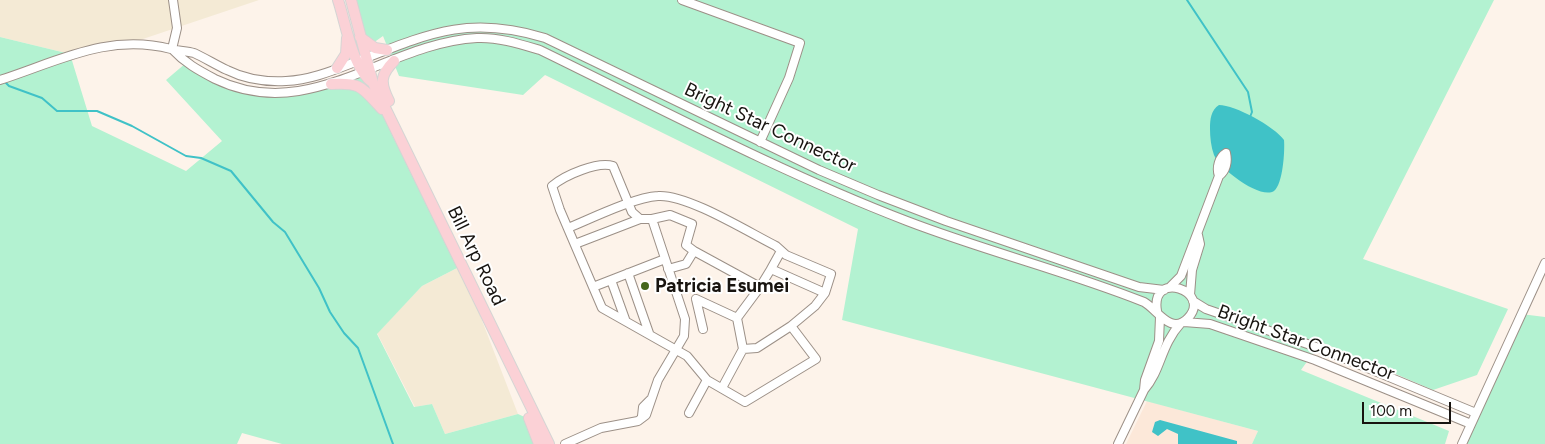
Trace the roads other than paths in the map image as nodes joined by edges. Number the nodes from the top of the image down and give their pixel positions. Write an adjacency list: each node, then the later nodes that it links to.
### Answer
1 (174, 0): 7 (street)
2 (338, 0): 5 (main road, Bill Arp Road)
3 (351, 0): 6 (main road, Bill Arp Road)
4 (682, 0): 16 (street)
5 (346, 28): 9 (main road, Bill Arp Road); 11 (main road)
6 (360, 37): 8 (main road); 9 (main road, Bill Arp Road)
7 (172, 49): 11 (street, Bright Star Connector); 13 (street, Bright Star Connector); 14 (street, Bright Star Connector)
8 (387, 50): 9 (street, Bright Star Connector); 16 (street, Bright Star Connector)
9 (361, 60): 11 (street, Bright Star Connector); 12 (main road, Bill Arp Road)
10 (394, 61): 12 (street, Bright Star Connector); 18 (main road); 38 (street, Bright Star Connector)
11 (337, 68)
12 (367, 71): 14 (street, Bright Star Connector); 15 (main road, Bill Arp Road)
13 (0, 80)
14 (331, 84): 15 (main road)
15 (388, 115): 18 (main road, Bill Arp Road)
16 (760, 142): 35 (street, Bright Star Connector)
17 (1227, 149): 23 (street)
18 (409, 157): 50 (main road, Bill Arp Road)
19 (629, 204): 20 (street); 22 (street); 22 (street); 26 (street)
20 (640, 219): 21 (street); 24 (street)
21 (652, 219): 25 (street); 27 (street)
22 (568, 228): 24 (street)
23 (1198, 235): 35 (street); 37 (street)
24 (575, 244): 34 (street)
25 (694, 251): 29 (street); 33 (street)
26 (781, 251): 30 (street); 36 (street)
27 (665, 259): 29 (street); 31 (street)
28 (1545, 263): 52 (street)
29 (668, 269): 45 (street)
30 (771, 269): 33 (street); 36 (street)
31 (628, 272): 32 (street); 44 (street)
32 (611, 280): 34 (street); 40 (street)
33 (760, 287): 39 (street)
34 (593, 288): 40 (street)
35 (1167, 289): 37 (street); 38 (street)
36 (825, 293): 42 (street)
37 (1192, 298): 41 (street); 52 (street, Bright Star Connector)
38 (1159, 314): 41 (street); 49 (street)
39 (736, 318): 43 (street); 46 (street)
40 (625, 319): 44 (street)
41 (1183, 322): 49 (street); 53 (street, Bright Star Connector)
42 (791, 326): 46 (street); 48 (street)
43 (703, 329)
44 (649, 333): 45 (street)
45 (676, 349): 47 (street); 56 (street)
46 (743, 349): 48 (street)
47 (707, 380): 48 (street); 51 (street)
48 (722, 388)
49 (1144, 390): 57 (street)
50 (530, 405): 54 (main road); 55 (main road, Bill Arp Road)
51 (689, 413)
52 (1476, 413): 53 (street)
53 (1471, 424): 58 (street)
54 (539, 444)
55 (548, 444)
56 (565, 444)
57 (1118, 444)
58 (1462, 444)

